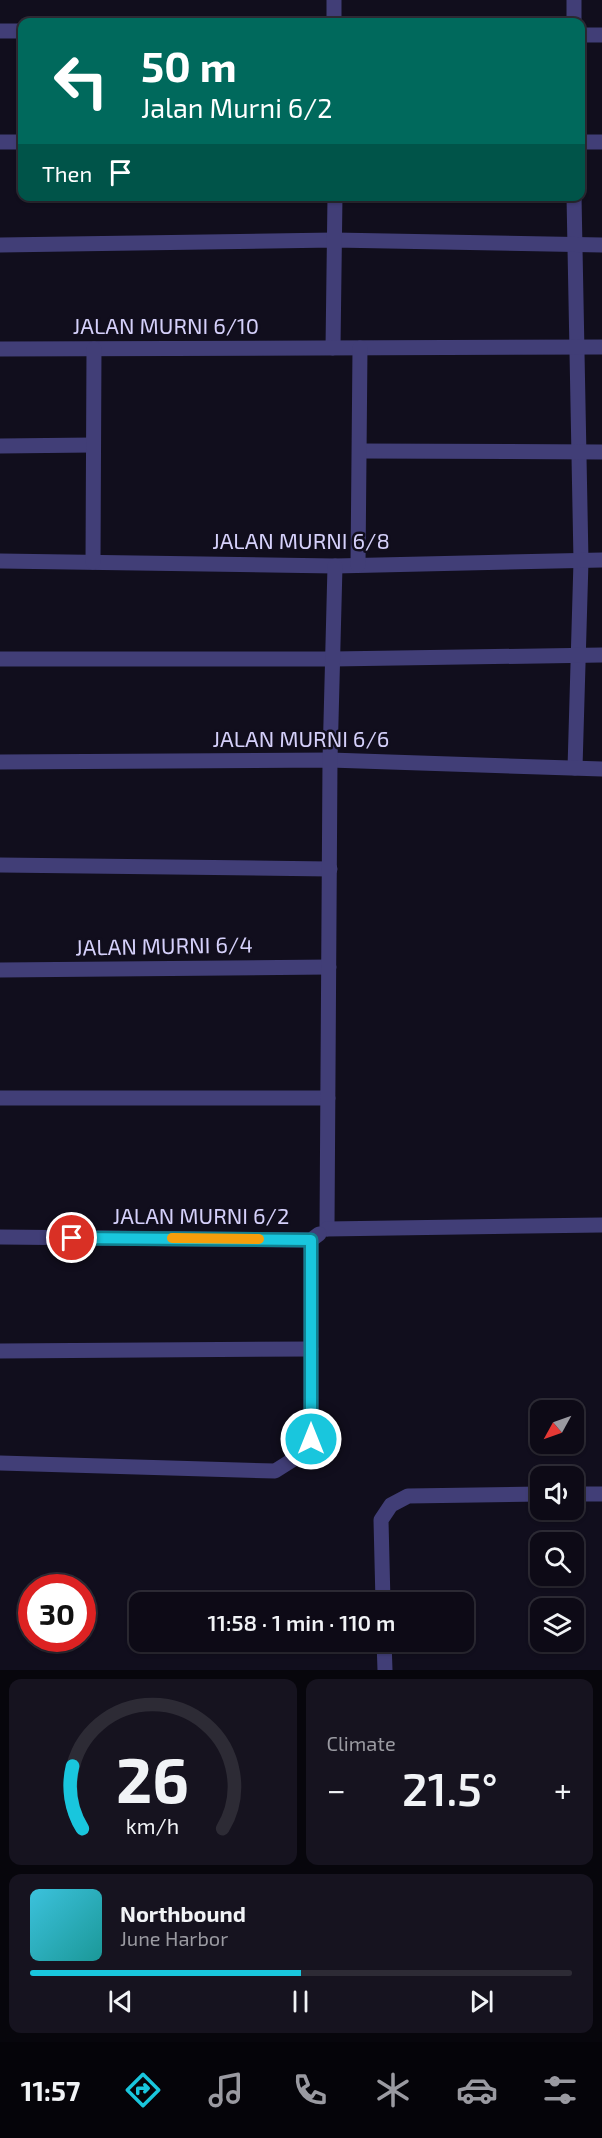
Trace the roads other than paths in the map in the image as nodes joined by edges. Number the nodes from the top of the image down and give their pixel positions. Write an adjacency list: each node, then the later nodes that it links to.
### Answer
1 (334, 0): 3 (street)
2 (574, 0): 4 (street)
3 (334, 18)
4 (574, 18)
5 (0, 31): 6 (street)
6 (18, 31)
7 (585, 35): 8 (street)
8 (602, 35)
9 (0, 142): 10 (street)
10 (18, 142)
11 (585, 142): 12 (street)
12 (602, 142)
13 (335, 201): 15 (street)
14 (574, 201): 17 (street)
15 (334, 240): 16 (street); 17 (street); 21 (street)
16 (0, 245)
17 (575, 245): 18 (street); 19 (street)
18 (602, 245)
19 (576, 347): 20 (street, JALAN MURNI 6/10); 22 (street, JALAN MURNI 6/10); 28 (street)
20 (602, 347)
21 (333, 348): 22 (street, JALAN MURNI 6/10); 24 (street, JALAN MURNI 6/10)
22 (360, 348): 27 (street)
23 (0, 349): 24 (street, JALAN MURNI 6/10)
24 (94, 349): 25 (street)
25 (93, 445): 26 (street); 33 (street)
26 (0, 446)
27 (360, 451): 28 (street); 34 (street)
28 (579, 452): 29 (street); 32 (street)
29 (602, 453)
30 (602, 560): 32 (street, JALAN MURNI 6/8)
31 (0, 561): 33 (street, JALAN MURNI 6/8)
32 (581, 561): 34 (street, JALAN MURNI 6/8); 36 (street)
33 (93, 562): 35 (street, JALAN MURNI 6/8)
34 (358, 565): 35 (street, JALAN MURNI 6/8)
35 (335, 566): 39 (street)
36 (578, 654): 37 (street); 39 (street); 42 (street)
37 (602, 655)
38 (0, 659): 39 (street)
39 (333, 659): 40 (street)
40 (330, 760): 41 (street, JALAN MURNI 6/6); 42 (street, JALAN MURNI 6/6); 45 (street)
41 (0, 762)
42 (575, 768): 43 (street, JALAN MURNI 6/6)
43 (602, 769)
44 (0, 865): 45 (street)
45 (330, 869): 46 (street)
46 (329, 967): 47 (street, JALAN MURNI 6/4); 49 (street)
47 (0, 970)
48 (0, 1098): 49 (street)
49 (328, 1098): 51 (street)
50 (602, 1225): 51 (street)
51 (327, 1229): 53 (street, JALAN MURNI 6/2)
52 (0, 1237): 53 (street, JALAN MURNI 6/2)
53 (311, 1240): 54 (street)
54 (310, 1349): 55 (street); 56 (street)
55 (0, 1351)
56 (0, 1463)
57 (530, 1494): 60 (street)
58 (584, 1494): 59 (street)
59 (602, 1494)
60 (383, 1592)
61 (384, 1652): 62 (street)
62 (385, 1670)

